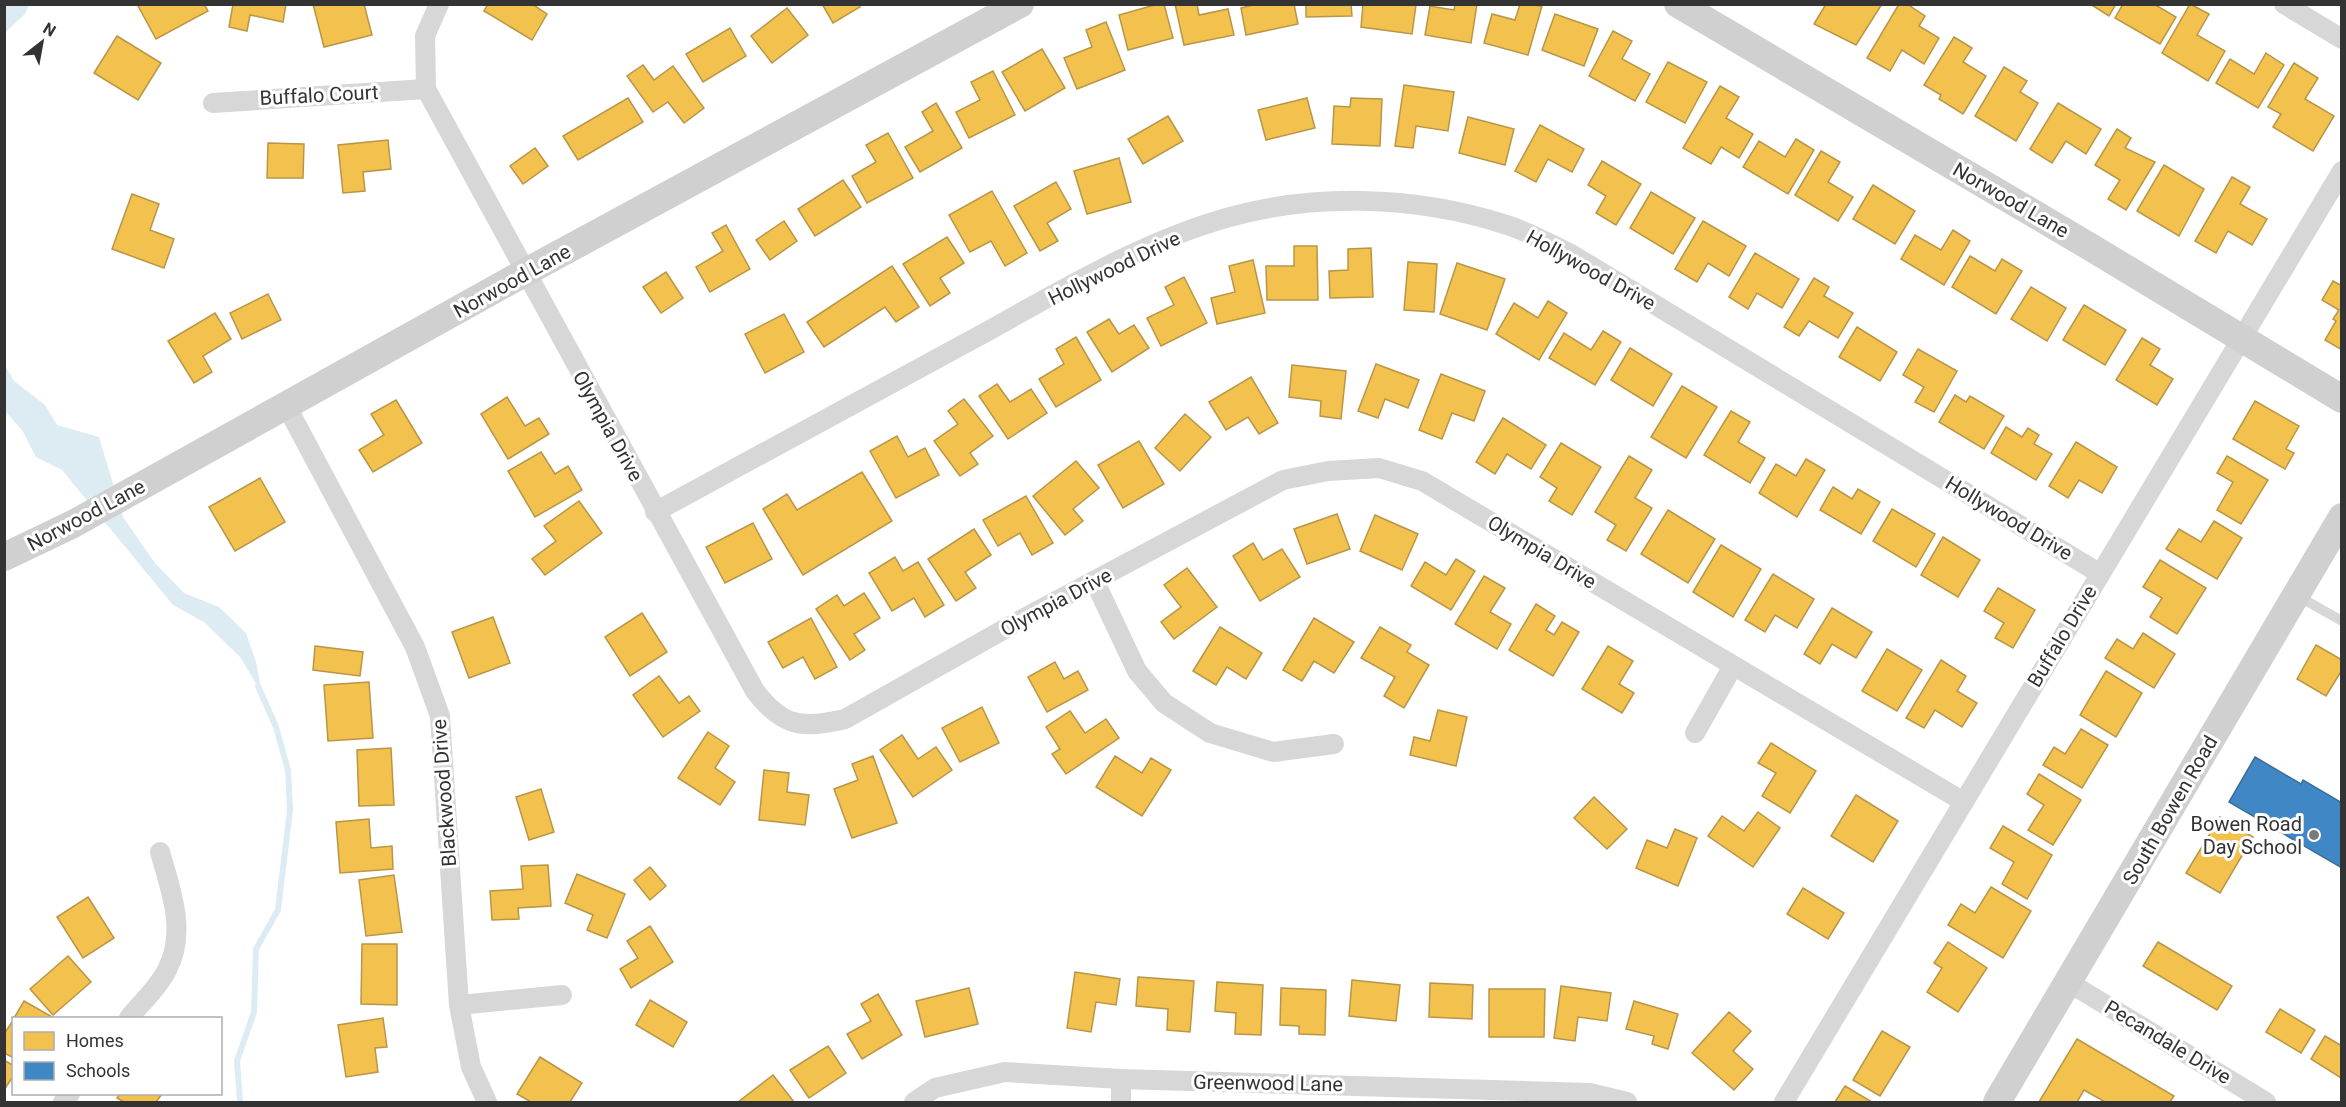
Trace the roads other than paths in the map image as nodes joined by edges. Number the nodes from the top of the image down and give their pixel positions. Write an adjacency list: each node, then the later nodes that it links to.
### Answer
1 (439, 4): 6 (street)
2 (1020, 4): 9 (street, Norwood Lane)
3 (1678, 4): 10 (street, Norwood Lane)
4 (2284, 4): 5 (street)
5 (2342, 39)
6 (426, 89): 7 (street, Buffalo Court); 9 (street, Olympia Drive)
7 (213, 103)
8 (2342, 171): 10 (street, Buffalo Drive)
9 (524, 273): 12 (street, Norwood Lane); 13 (street, Olympia Drive)
10 (2241, 339): 11 (street, Norwood Lane); 16 (street, Buffalo Drive)
11 (2342, 399)
12 (287, 407): 15 (street, Norwood Lane); 27 (street, Blackwood Drive)
13 (655, 512): 16 (street, Hollywood Drive); 17 (street, Olympia Drive)
14 (2340, 522): 18 (street, South Bowen Road)
15 (4, 557)
16 (2099, 573): 23 (street, Buffalo Drive)
17 (1095, 582): 20 (street, Olympia Drive); 22 (street)
18 (2296, 594): 19 (lane); 25 (street, South Bowen Road)
19 (2342, 621)
20 (1733, 666): 21 (street); 23 (street, Olympia Drive)
21 (1695, 733)
22 (1334, 744)
23 (1964, 802): 34 (street, Buffalo Drive)
24 (160, 852): 28 (street)
25 (2068, 982): 35 (street, South Bowen Road); 36 (street, Pecandale Drive)
26 (562, 995): 27 (street)
27 (459, 1005): 30 (street, Blackwood Drive)
28 (130, 1017)
29 (1121, 1079): 31 (street, Greenwood Lane); 32 (street); 33 (street, Greenwood Lane)
30 (487, 1102)
31 (914, 1102)
32 (1121, 1102)
33 (1627, 1102)
34 (1784, 1102)
35 (1997, 1102)
36 (2266, 1102)

